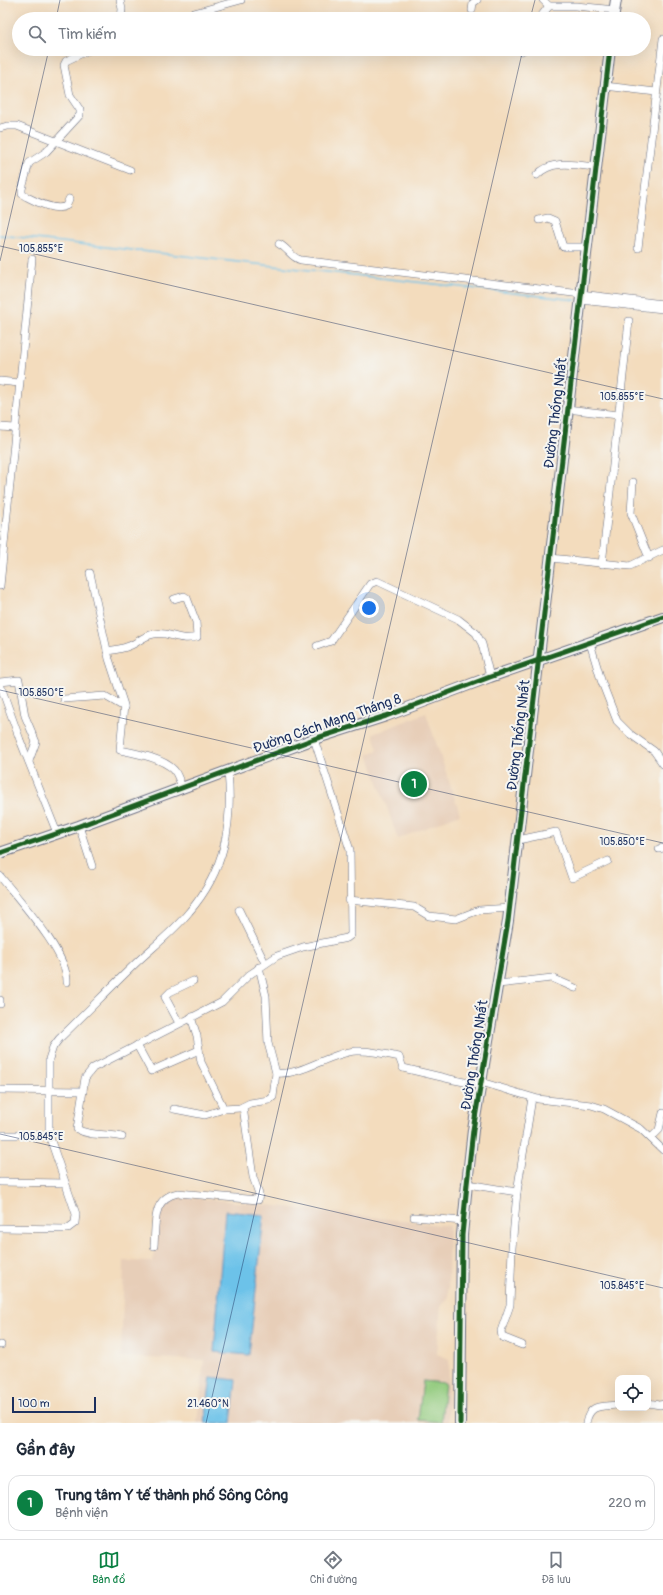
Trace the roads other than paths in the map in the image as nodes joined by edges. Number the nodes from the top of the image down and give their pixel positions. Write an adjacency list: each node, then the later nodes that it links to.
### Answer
1 (120, 0): 8 (street)
2 (241, 0): 9 (street)
3 (477, 0): 6 (street)
4 (543, 0): 5 (street)
5 (549, 6): 7 (street); 10 (street)
6 (472, 10)
7 (615, 10)
8 (122, 12)
9 (197, 12)
10 (544, 12)
11 (663, 39): 15 (street)
12 (76, 56): 17 (street)
13 (609, 56): 14 (street, Đường Thống Nhất)
14 (605, 86): 15 (street); 18 (street, Đường Thống Nhất)
15 (656, 92): 25 (street)
16 (0, 128): 17 (street)
17 (57, 141): 19 (street); 21 (street)
18 (596, 167): 20 (street); 24 (street, Đường Thống Nhất)
19 (130, 170)
20 (537, 176)
21 (69, 199)
22 (539, 220): 24 (street)
23 (280, 244): 27 (street)
24 (586, 247): 27 (street, Đường Thống Nhất)
25 (638, 248)
26 (32, 259): 32 (street)
27 (581, 296): 28 (street); 29 (street); 33 (street, Đường Thống Nhất)
28 (663, 304)
29 (663, 309)
30 (629, 320): 34 (street)
31 (0, 381): 32 (street)
32 (19, 383): 36 (street)
33 (568, 409): 34 (street); 41 (street, Đường Thống Nhất)
34 (618, 414): 43 (street)
35 (0, 427): 36 (street)
36 (15, 428): 38 (street)
37 (633, 482): 42 (street)
38 (4, 512): 40 (street)
39 (663, 550): 42 (street)
40 (2, 554): 45 (street)
41 (550, 558): 43 (street); 51 (street, Đường Thống Nhất)
42 (649, 558): 43 (street)
43 (602, 564)
44 (90, 572): 50 (street)
45 (0, 586)
46 (174, 599): 50 (street)
47 (663, 617): 48 (street, Đường Cách Mạng Tháng 8)
48 (590, 643): 51 (street, Đường Cách Mạng Tháng 8); 58 (street)
49 (317, 646): 52 (street)
50 (107, 651): 55 (street)
51 (538, 660): 52 (street, Đường Cách Mạng Tháng 8); 63 (street, Đường Thống Nhất)
52 (490, 677): 56 (street, Đường Cách Mạng Tháng 8)
53 (0, 683): 57 (street); 57 (street)
54 (64, 699): 55 (street)
55 (124, 707): 60 (street)
56 (314, 739): 59 (street, Đường Cách Mạng Tháng 8); 68 (street)
57 (29, 761): 62 (street)
58 (663, 764)
59 (228, 771): 60 (street, Đường Cách Mạng Tháng 8); 85 (street)
60 (182, 788): 61 (street, Đường Cách Mạng Tháng 8)
61 (79, 826): 62 (street, Đường Cách Mạng Tháng 8); 66 (street)
62 (57, 832): 64 (street, Đường Cách Mạng Tháng 8)
63 (518, 840): 65 (street); 69 (street, Đường Thống Nhất)
64 (0, 853)
65 (608, 861)
66 (92, 866)
67 (0, 876): 73 (street)
68 (350, 900): 69 (street); 71 (street)
69 (510, 908): 74 (street, Đường Thống Nhất)
70 (239, 910): 71 (street)
71 (262, 965): 78 (street); 82 (street)
72 (193, 981): 79 (street)
73 (68, 982)
74 (498, 984): 75 (street); 83 (street, Đường Thống Nhất)
75 (575, 988)
76 (0, 1000): 77 (street)
77 (0, 1004)
78 (191, 1017): 79 (street); 81 (street)
79 (179, 1023): 80 (street)
80 (137, 1045): 81 (street); 86 (street)
81 (199, 1050): 90 (street)
82 (276, 1073): 83 (street); 88 (street)
83 (481, 1083): 87 (street); 99 (street, Đường Thống Nhất)
84 (0, 1090): 85 (street)
85 (48, 1091): 86 (street); 93 (street)
86 (83, 1091): 94 (street)
87 (532, 1098): 95 (street); 100 (street)
88 (243, 1107): 90 (street); 104 (street)
89 (174, 1109): 90 (street)
90 (224, 1109)
91 (663, 1113): 95 (street)
92 (0, 1135): 93 (street)
93 (49, 1135): 98 (street)
94 (122, 1137)
95 (651, 1138): 96 (street)
96 (663, 1150)
97 (0, 1182): 98 (street)
98 (65, 1183): 103 (street)
99 (467, 1184): 100 (street); 102 (street, Đường Thống Nhất)
100 (517, 1192): 105 (street)
101 (414, 1217): 102 (street)
102 (463, 1221): 109 (street, Đường Thống Nhất)
103 (0, 1228)
104 (154, 1246)
105 (522, 1345)
106 (651, 1404): 107 (street)
107 (663, 1404)
108 (615, 1406): 110 (street)
109 (460, 1423)
110 (586, 1423)

